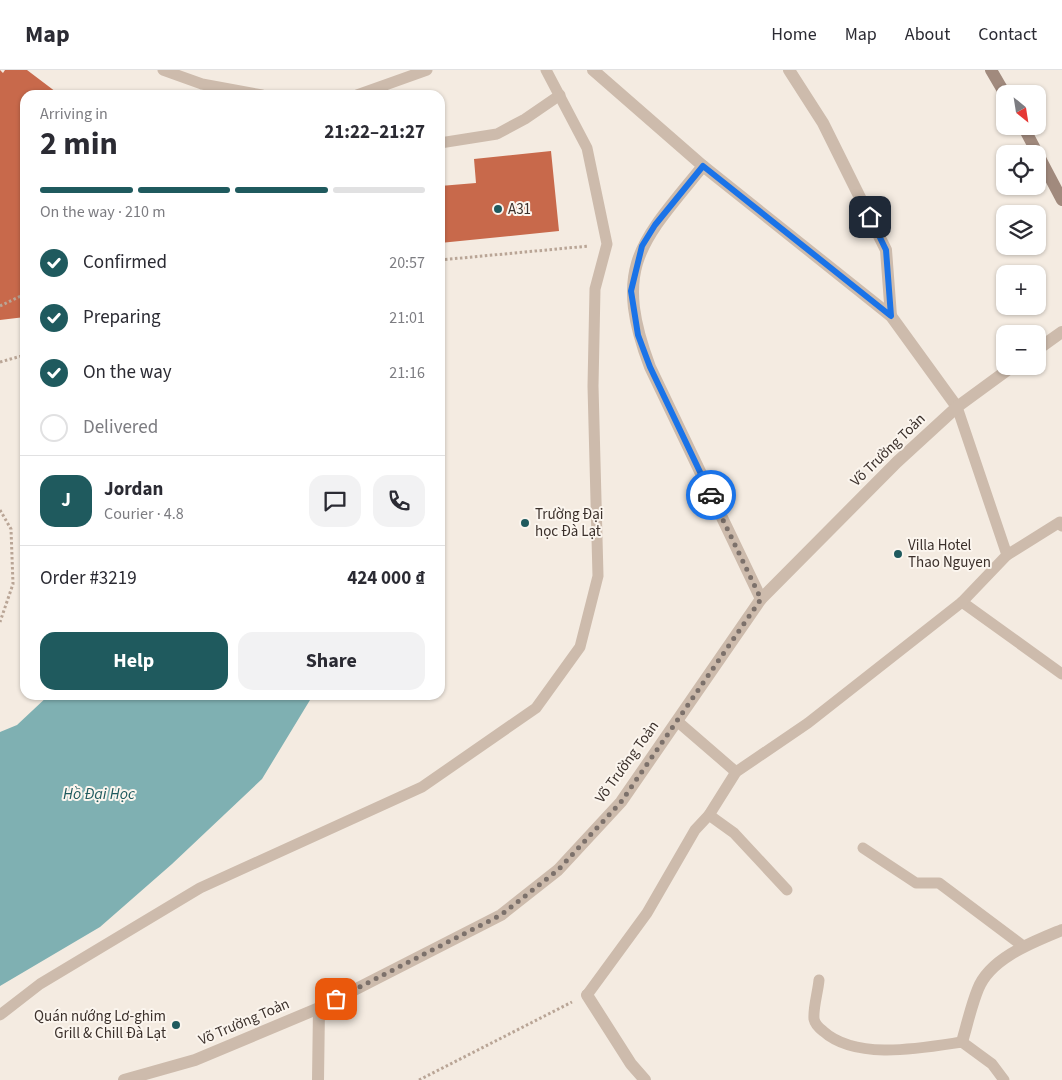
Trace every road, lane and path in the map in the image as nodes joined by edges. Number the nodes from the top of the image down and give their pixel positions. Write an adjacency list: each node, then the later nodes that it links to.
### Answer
1 (163, 70): 8 (lane)
2 (427, 70): 9 (lane)
3 (546, 70): 10 (lane)
4 (593, 70): 13 (street)
5 (789, 70): 19 (street)
6 (991, 70): 7 (main road)
7 (1000, 85)
8 (235, 90)
9 (371, 90)
10 (560, 95): 12 (lane); 15 (lane)
11 (1028, 135): 14 (main road)
12 (445, 142)
13 (703, 166): 19 (street); 29 (street)
14 (1062, 200)
15 (607, 244): 16 (path); 43 (lane)
16 (445, 260)
17 (20, 296): 18 (path)
18 (0, 306)
19 (891, 316): 25 (street)
20 (1062, 332): 21 (street)
21 (1046, 343)
22 (20, 356): 23 (path)
23 (0, 362)
24 (1001, 375): 25 (street, Võ Trường Toản)
25 (957, 407): 28 (lane); 29 (street, Võ Trường Toản)
26 (0, 510): 31 (path)
27 (1062, 526): 28 (lane)
28 (1007, 555): 30 (lane)
29 (761, 599): 33 (street, Võ Trường Toản)
30 (962, 602): 32 (lane); 34 (lane)
31 (0, 622)
32 (1062, 674)
33 (677, 721): 34 (lane); 42 (street, Võ Trường Toản)
34 (736, 772): 35 (lane)
35 (709, 815): 37 (lane); 41 (lane)
36 (864, 848): 39 (lane)
37 (787, 890)
38 (1062, 930): 39 (street)
39 (1023, 946): 44 (street)
40 (820, 980): 44 (lane)
41 (587, 995): 47 (path); 48 (street)
42 (319, 1008): 45 (street, Võ Trường Toản); 46 (street)
43 (0, 1014)
44 (962, 1042): 49 (lane)
45 (124, 1080)
46 (318, 1080)
47 (419, 1080)
48 (645, 1080)
49 (1004, 1080)

